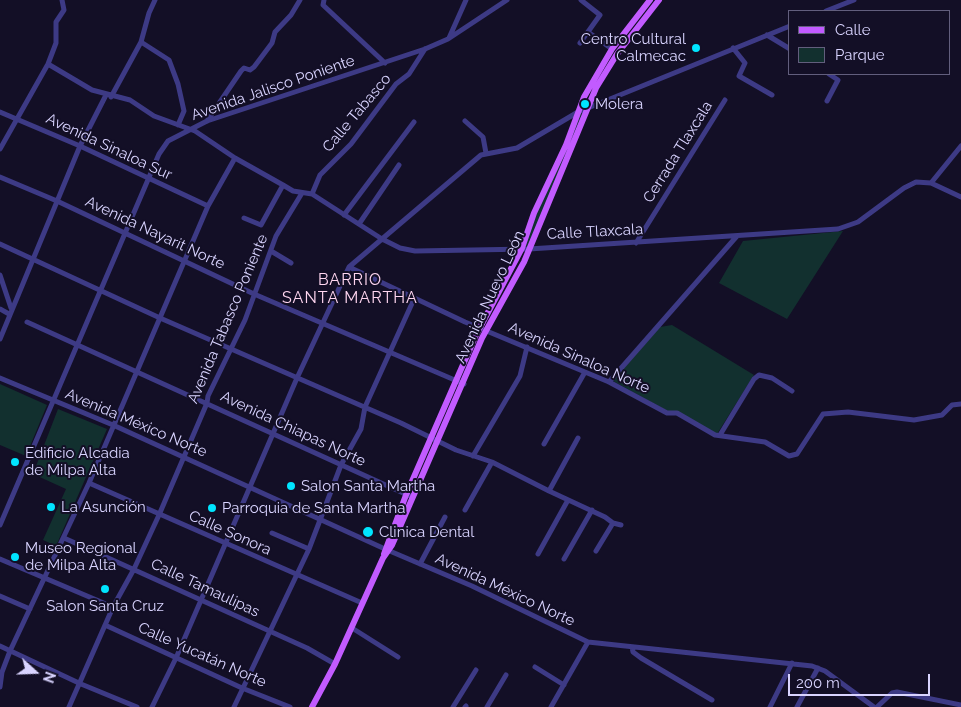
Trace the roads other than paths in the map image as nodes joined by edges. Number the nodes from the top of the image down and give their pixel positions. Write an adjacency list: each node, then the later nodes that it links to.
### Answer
1 (62, 0): 23 (street)
2 (155, 0): 16 (street)
3 (300, 0): 33 (street)
4 (324, 0): 22 (street)
5 (466, 0): 15 (street)
6 (507, 0): 15 (street, Avenida Jalisco Poniente)
7 (581, 0): 13 (street)
8 (650, 0): 21 (main road, Avenida Nuevo León)
9 (659, 0): 29 (main road, Avenida Nuevo León)
10 (854, 0): 11 (street)
11 (829, 10)
12 (788, 27): 14 (street)
13 (588, 32): 17 (street); 21 (street)
14 (767, 35): 18 (street); 19 (street)
15 (448, 39): 20 (street, Avenida Jalisco Poniente)
16 (141, 42): 26 (street); 36 (street)
17 (580, 44)
18 (733, 48): 25 (street); 29 (street)
19 (788, 48)
20 (425, 49): 22 (street, Avenida Jalisco Poniente); 49 (street, Calle Tabasco)
21 (612, 49): 31 (main road, Avenida Nuevo León)
22 (385, 63): 33 (street, Avenida Jalisco Poniente)
23 (48, 64): 26 (street, Calle Tlaxcala); 32 (street)
24 (831, 75): 28 (street)
25 (772, 95)
26 (108, 96): 36 (street, Calle Tlaxcala); 38 (street)
27 (725, 100): 59 (street, Cerrada Tlaxcala)
28 (827, 101)
29 (588, 108): 31 (street); 61 (main road, Avenida Nuevo León)
30 (0, 112): 32 (street, Avenida Sinaloa Sur)
31 (578, 112): 41 (street); 61 (main road, Avenida Nuevo León)
32 (16, 119): 38 (street, Avenida Sinaloa Sur); 40 (street)
33 (207, 121): 37 (street, Avenida Jalisco Poniente)
34 (465, 121): 41 (street)
35 (414, 122): 53 (street)
36 (178, 125): 37 (street, Calle Tlaxcala)
37 (190, 129): 42 (street, Calle Tlaxcala); 45 (street, Avenida Jalisco Poniente)
38 (80, 146): 45 (street, Avenida Sinaloa Sur); 51 (street)
39 (961, 146): 46 (street)
40 (0, 149)
41 (486, 154): 58 (street)
42 (235, 158): 47 (street, Calle Tlaxcala); 52 (street)
43 (399, 165): 55 (street)
44 (0, 177): 51 (street, Avenida Nayarit Norte)
45 (149, 180): 52 (street, Avenida Sinaloa Sur); 56 (street, Avenida Jalisco Poniente)
46 (931, 183): 50 (street); 57 (street, Calle Tlaxcala)
47 (283, 185): 48 (street, Calle Tlaxcala); 54 (street)
48 (302, 193): 49 (street, Calle Tlaxcala); 62 (street, Avenida Tabasco Poniente)
49 (312, 194): 53 (street, Calle Tlaxcala)
50 (961, 197)
51 (58, 201): 56 (street, Avenida Nayarit Norte); 63 (street)
52 (208, 206): 64 (street)
53 (344, 215): 55 (street, Calle Tlaxcala)
54 (244, 218)
55 (359, 224): 58 (street, Calle Tlaxcala)
56 (125, 234): 64 (street, Avenida Nayarit Norte); 68 (street, Avenida Jalisco Poniente)
57 (737, 236): 59 (street, Calle Tlaxcala); 86 (street)
58 (382, 239): 61 (street, Calle Tlaxcala); 66 (street)
59 (636, 243): 61 (street, Calle Tlaxcala)
60 (0, 244): 63 (street)
61 (525, 248): 76 (main road, Avenida Nuevo León)
62 (271, 251): 65 (street); 69 (street, Avenida Tabasco Poniente)
63 (34, 260): 68 (street); 72 (street)
64 (185, 262): 69 (street, Avenida Nayarit Norte); 73 (street)
65 (291, 263)
66 (349, 267): 70 (street, Avenida Sinaloa Norte); 75 (street)
67 (0, 275): 72 (street)
68 (101, 290): 73 (street); 78 (street, Avenida Jalisco Poniente)
69 (254, 294): 75 (street, Avenida Nayarit Norte); 79 (street, Avenida Tabasco Poniente)
70 (414, 299): 76 (street, Avenida Sinaloa Norte); 81 (street)
71 (0, 309): 72 (street)
72 (10, 311): 77 (street)
73 (160, 318): 79 (street); 82 (street)
74 (27, 322): 78 (street, Avenida Chiapas Norte)
75 (322, 323): 81 (street, Avenida Nayarit Norte); 85 (street)
76 (482, 329): 80 (street, Avenida Sinaloa Norte); 87 (main road, Avenida Nuevo León)
77 (0, 339)
78 (78, 345): 82 (street, Avenida Chiapas Norte); 89 (street, Avenida Jalisco Poniente)
79 (230, 347): 85 (street); 90 (street, Avenida Tabasco Poniente)
80 (527, 347): 83 (street, Avenida Sinaloa Norte); 99 (street)
81 (389, 353): 87 (street, Avenida Nayarit Norte); 92 (street)
82 (137, 372): 90 (street, Avenida Chiapas Norte); 93 (street)
83 (585, 372): 86 (street, Avenida Sinaloa Norte); 98 (street)
84 (0, 378): 89 (street, Avenida México Norte)
85 (297, 378): 92 (street); 94 (street)
86 (609, 382): 95 (street, Avenida Sinaloa Norte)
87 (460, 383): 97 (main road, Avenida Nuevo León)
88 (792, 391): 95 (street)
89 (52, 401): 93 (street, Avenida México Norte); 114 (street, Avenida Jalisco Poniente)
90 (208, 403): 94 (street, Avenida Chiapas Norte); 100 (street, Avenida Tabasco Poniente)
91 (961, 404): 95 (street)
92 (366, 407): 97 (street); 102 (street)
93 (113, 425): 100 (street, Avenida México Norte); 103 (street)
94 (274, 433): 102 (street, Avenida Chiapas Norte); 104 (street)
95 (718, 435)
96 (578, 438): 105 (street)
97 (434, 439): 99 (street); 106 (main road, Avenida Nuevo León)
98 (544, 444)
99 (473, 456): 101 (street)
100 (183, 457): 104 (street, Avenida México Norte); 110 (street, Avenida Tabasco Poniente)
101 (492, 462): 105 (street); 108 (street)
102 (341, 464): 106 (street, Avenida Chiapas Norte); 112 (street)
103 (89, 483): 110 (street, Calle Sonora); 117 (street)
104 (250, 487): 112 (street, Avenida México Norte); 118 (street)
105 (548, 491): 107 (street)
106 (409, 496): 120 (main road, Avenida Nuevo León)
107 (568, 500): 109 (street); 122 (street)
108 (465, 510)
109 (592, 510): 113 (street); 124 (street)
110 (159, 515): 118 (street, Calle Sonora); 126 (street, Avenida Tabasco Poniente)
111 (445, 517): 125 (street)
112 (320, 519): 119 (street); 120 (street, Avenida México Norte)
113 (614, 523): 115 (street); 121 (street)
114 (0, 525)
115 (621, 525)
116 (272, 533): 119 (street)
117 (64, 538): 126 (street, Calle Tamaulipas); 128 (street)
118 (226, 544): 127 (street, Calle Sonora); 130 (street)
119 (309, 549): 127 (street)
120 (387, 550): 125 (street, Avenida México Norte); 131 (main road, Avenida Nuevo León)
121 (596, 550)
122 (538, 554)
123 (0, 559): 128 (street)
124 (564, 559)
125 (420, 564): 137 (street, Avenida México Norte)
126 (134, 569): 130 (street, Calle Tamaulipas); 132 (street, Avenida Tabasco Poniente)
127 (296, 576): 131 (street, Calle Sonora); 136 (street)
128 (44, 578): 132 (street); 133 (street)
129 (0, 596): 133 (street)
130 (201, 600): 136 (street, Calle Tamaulipas); 142 (street)
131 (362, 603): 135 (main road, Avenida Nuevo León)
132 (113, 607): 134 (street, Avenida Tabasco Poniente)
133 (30, 609): 140 (street)
134 (106, 625): 142 (street, Calle Yucatán Norte); 149 (street, Avenida Tabasco Poniente)
135 (352, 628): 141 (street); 144 (main road, Avenida Nuevo León)
136 (271, 632): 144 (street, Calle Tamaulipas); 152 (street)
137 (588, 642): 139 (street, Avenida México Norte); 150 (street)
138 (0, 646): 140 (street)
139 (632, 647): 143 (street, Avenida México Norte); 153 (street)
140 (10, 651): 149 (street); 151 (street)
141 (398, 657)
142 (176, 658): 152 (street, Calle Yucatán Norte); 157 (street)
143 (792, 663): 146 (street, Avenida México Norte); 164 (street)
144 (335, 664): 160 (main road, Avenida Nuevo León)
145 (535, 667): 150 (street)
146 (818, 668): 165 (street); 166 (street, Avenida México Norte)
147 (476, 670): 161 (street)
148 (506, 675): 162 (street)
149 (81, 684): 155 (street, Avenida Tabasco Poniente); 156 (street)
150 (564, 685): 163 (street)
151 (0, 687)
152 (242, 688): 158 (street); 159 (street, Calle Yucatán Norte)
153 (712, 700)
154 (961, 705): 166 (street)
155 (69, 707)
156 (137, 707)
157 (152, 707)
158 (234, 707)
159 (290, 707)
160 (312, 707)
161 (453, 707)
162 (486, 707)
163 (551, 707)
164 (770, 707)
165 (797, 707)
166 (875, 707)

